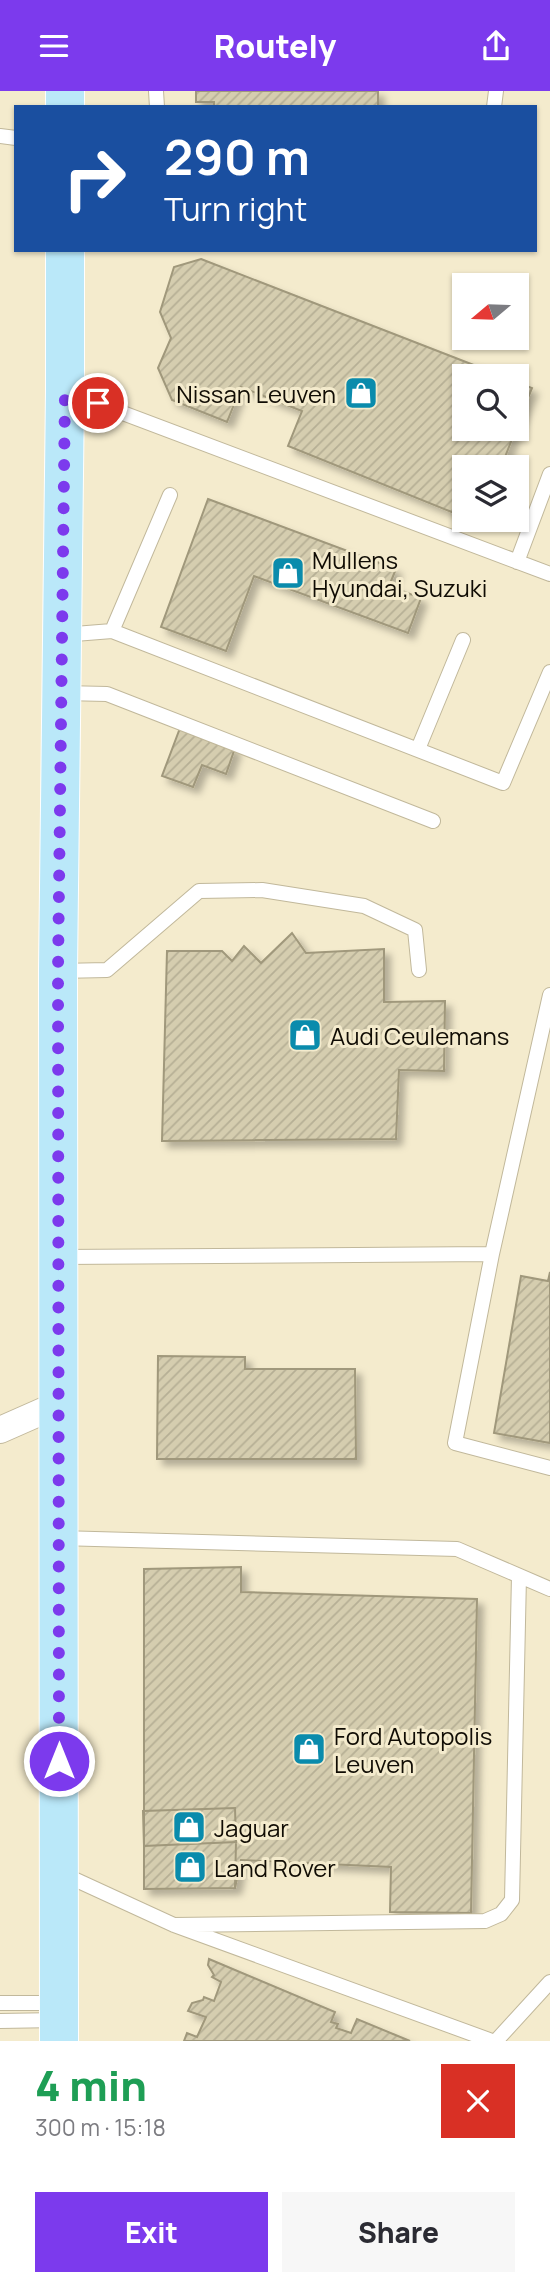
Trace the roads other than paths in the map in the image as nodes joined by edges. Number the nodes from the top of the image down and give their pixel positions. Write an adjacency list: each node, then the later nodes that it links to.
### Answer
1 (65, 252): 2 (main road)
2 (65, 391): 5 (lane); 8 (main road)
3 (550, 474): 5 (lane)
4 (170, 495): 7 (lane)
5 (517, 562): 6 (lane)
6 (550, 574)
7 (112, 631): 8 (lane); 12 (lane)
8 (60, 635): 11 (main road)
9 (463, 640): 12 (lane)
10 (550, 672): 12 (lane)
11 (60, 693): 13 (lane); 15 (main road)
12 (418, 749)
13 (433, 821)
14 (418, 970): 15 (lane)
15 (58, 971): 18 (main road)
16 (550, 995): 17 (lane)
17 (492, 1254): 18 (lane); 21 (lane)
18 (59, 1257): 19 (main road)
19 (59, 1404): 20 (street); 22 (main road)
20 (0, 1430)
21 (550, 1468)
22 (59, 1538): 23 (lane); 25 (main road)
23 (519, 1576): 24 (lane); 26 (lane)
24 (550, 1589)
25 (58, 1872): 26 (lane); 30 (main road)
26 (174, 1925): 31 (lane)
27 (550, 1982): 31 (lane)
28 (0, 2003): 30 (lane)
29 (0, 2021): 30 (lane)
30 (59, 2021)
31 (494, 2041)

